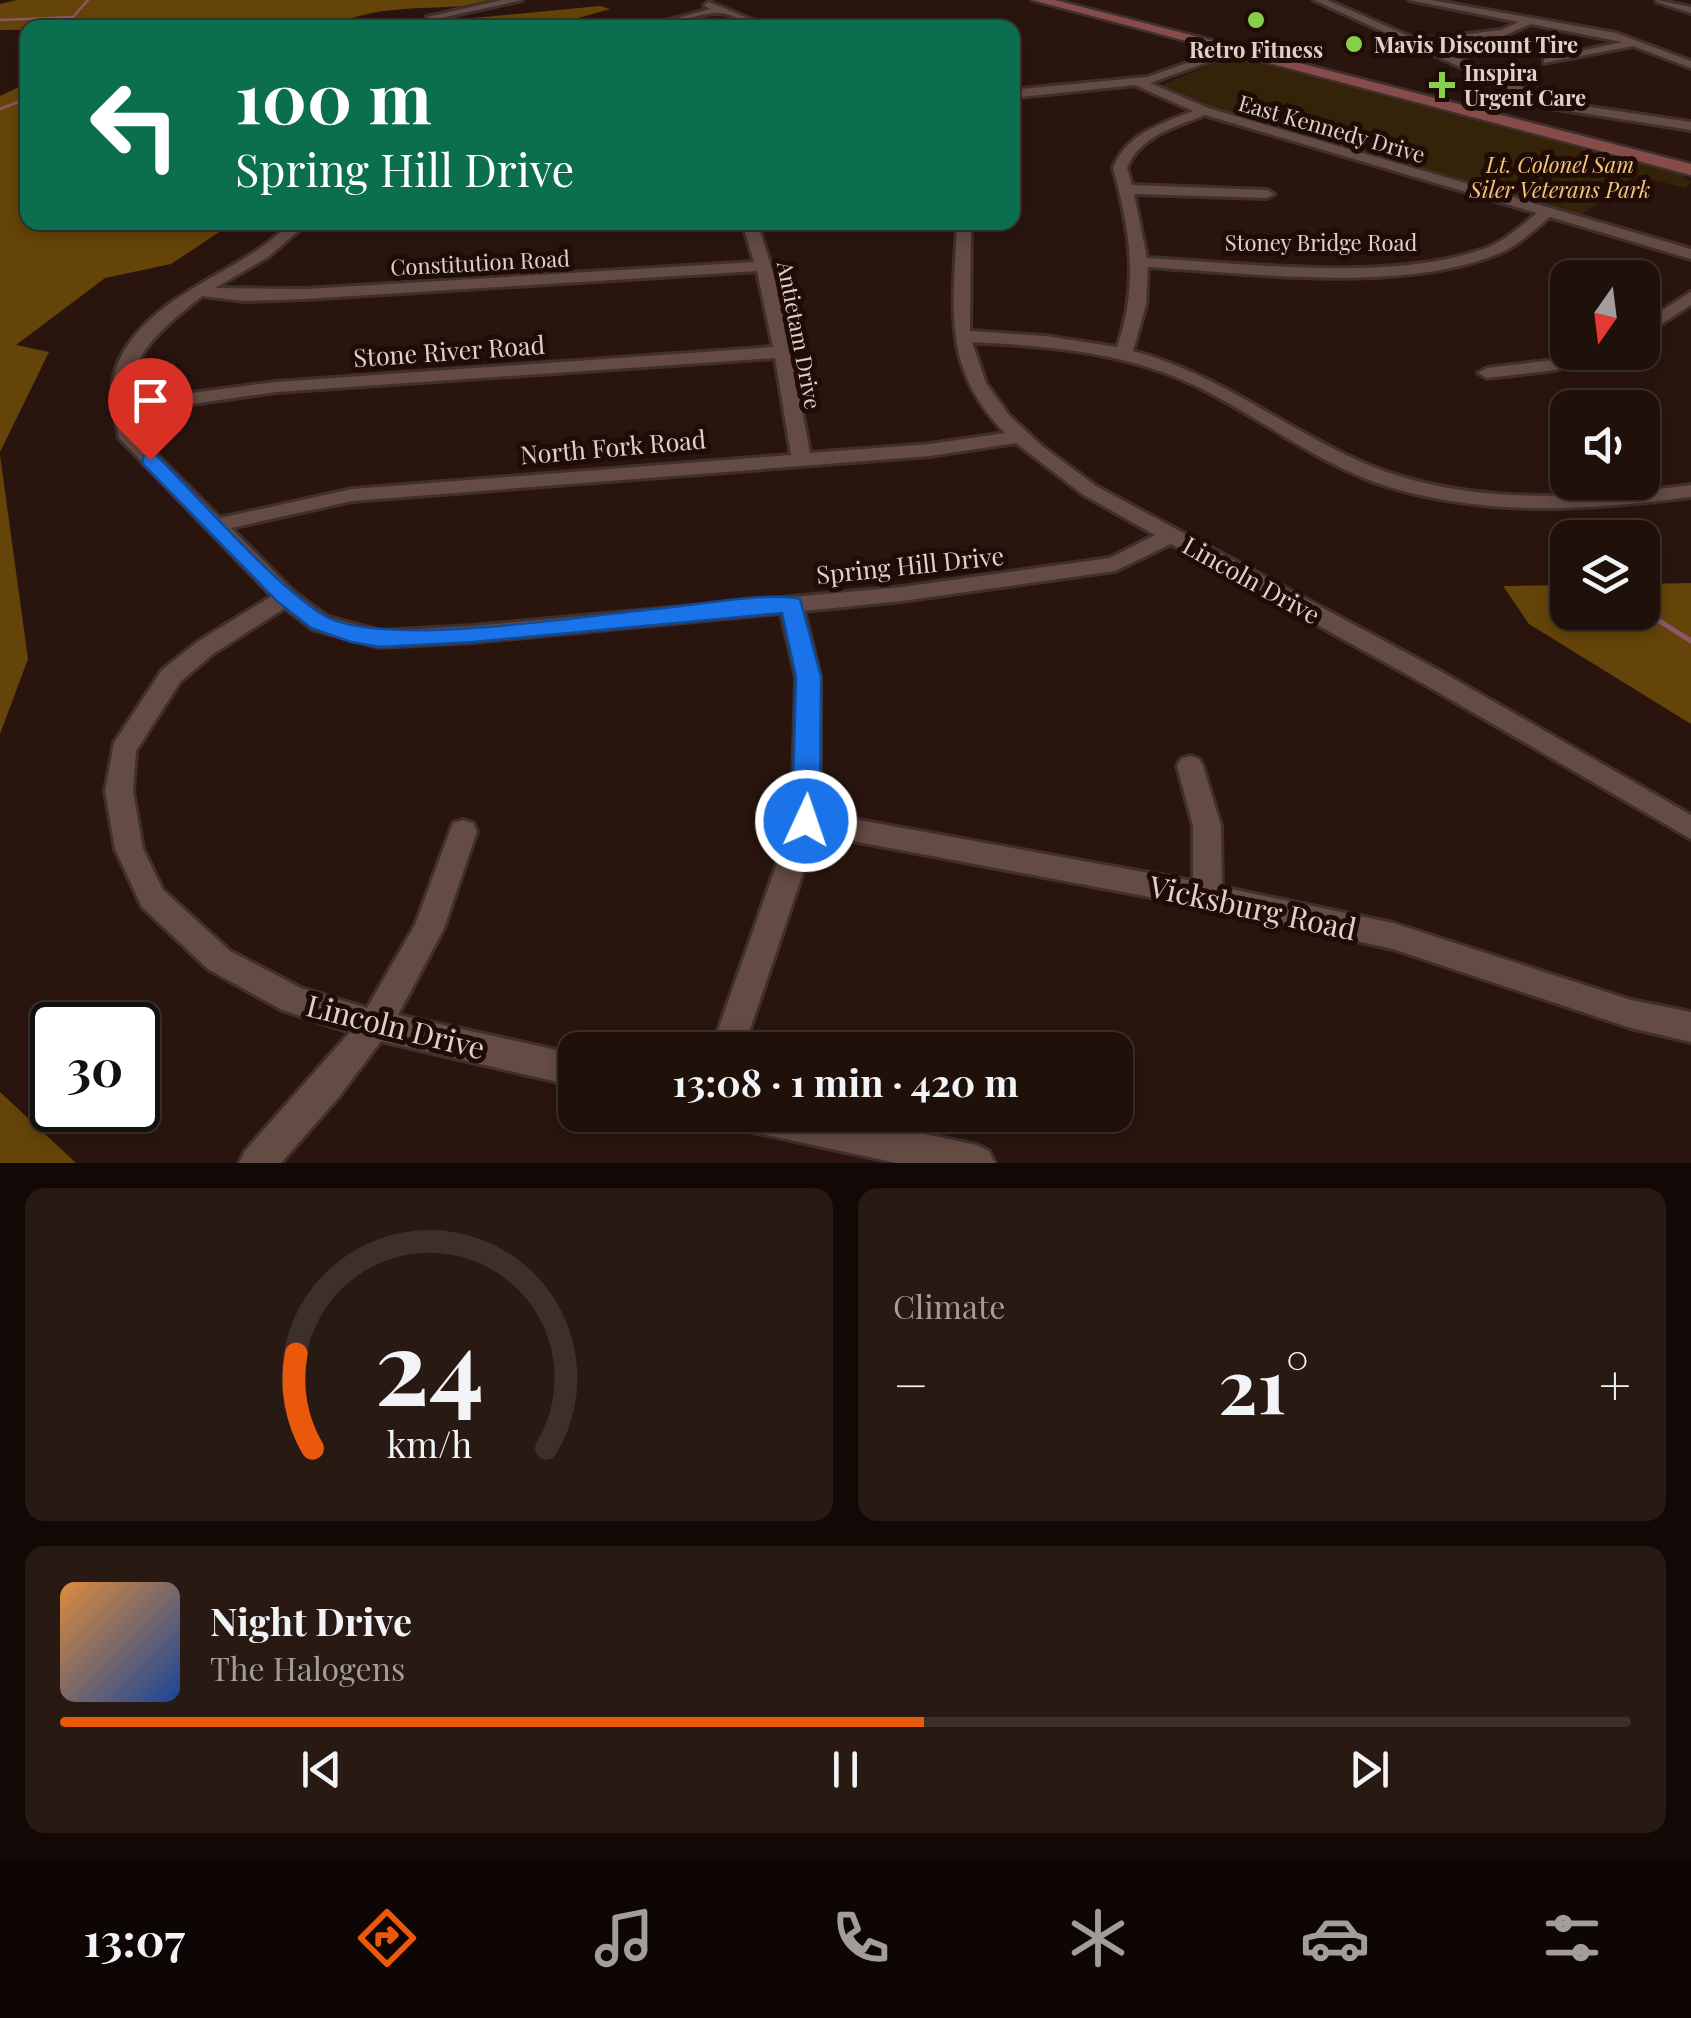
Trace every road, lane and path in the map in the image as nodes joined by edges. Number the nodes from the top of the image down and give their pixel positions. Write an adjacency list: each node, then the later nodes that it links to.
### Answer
1 (517, 0): 9 (street)
2 (1040, 0): 15 (main road)
3 (1319, 0): 14 (street)
4 (1421, 0): 12 (street)
5 (1660, 0): 8 (street)
6 (695, 1): 7 (street)
7 (722, 9): 10 (street); 11 (street)
8 (1691, 10)
9 (432, 17)
10 (678, 20)
11 (748, 20)
12 (1531, 20): 13 (street); 14 (street)
13 (1637, 42): 16 (street); 17 (street)
14 (1418, 43): 21 (street)
15 (1232, 50): 18 (street); 22 (main road)
16 (1548, 61)
17 (1691, 65)
18 (1138, 82): 19 (street); 20 (street, East Kennedy Drive)
19 (1020, 93)
20 (1204, 112): 23 (street); 25 (street, East Kennedy Drive)
21 (1691, 126)
22 (1691, 170)
23 (1126, 188): 24 (street); 30 (street)
24 (1267, 194)
25 (1547, 212): 29 (street, East Kennedy Drive); 30 (street, Stoney Bridge Road)
26 (292, 230): 32 (street)
27 (752, 230): 31 (street, Antietam Drive)
28 (964, 230): 35 (street, Lincoln Drive)
29 (1691, 254)
30 (1140, 262): 37 (street)
31 (764, 266): 32 (street, Constitution Road); 36 (street, Antietam Drive)
32 (198, 291): 40 (street)
33 (1691, 296): 34 (street)
34 (1660, 318)
35 (965, 336): 37 (street); 41 (street, Lincoln Drive)
36 (783, 352): 40 (street, Stone River Road); 42 (street, Antietam Drive)
37 (1124, 353): 43 (street)
38 (1550, 366): 39 (street)
39 (1487, 374)
40 (122, 416): 44 (street, Spring Hill Drive)
41 (1020, 437): 42 (street, North Fork Road); 45 (street, Lincoln Drive)
42 (801, 458): 44 (street, North Fork Road)
43 (1691, 491)
44 (214, 526): 46 (street, Spring Hill Drive)
45 (1172, 535): 47 (street, Spring Hill Drive); 50 (street, Lincoln Drive)
46 (286, 597): 47 (street, Spring Hill Drive); 53 (street, Lincoln Drive)
47 (792, 604): 49 (street)
48 (1190, 766): 52 (street)
49 (806, 821): 52 (street, Vicksburg Road); 55 (street)
50 (1691, 828)
51 (464, 831): 53 (street)
52 (1208, 896): 54 (street, Vicksburg Road)
53 (375, 1025): 56 (street, Lincoln Drive); 58 (street)
54 (1691, 1027)
55 (732, 1032)
56 (558, 1066)
57 (832, 1132): 59 (street)
58 (257, 1163)
59 (977, 1163)

